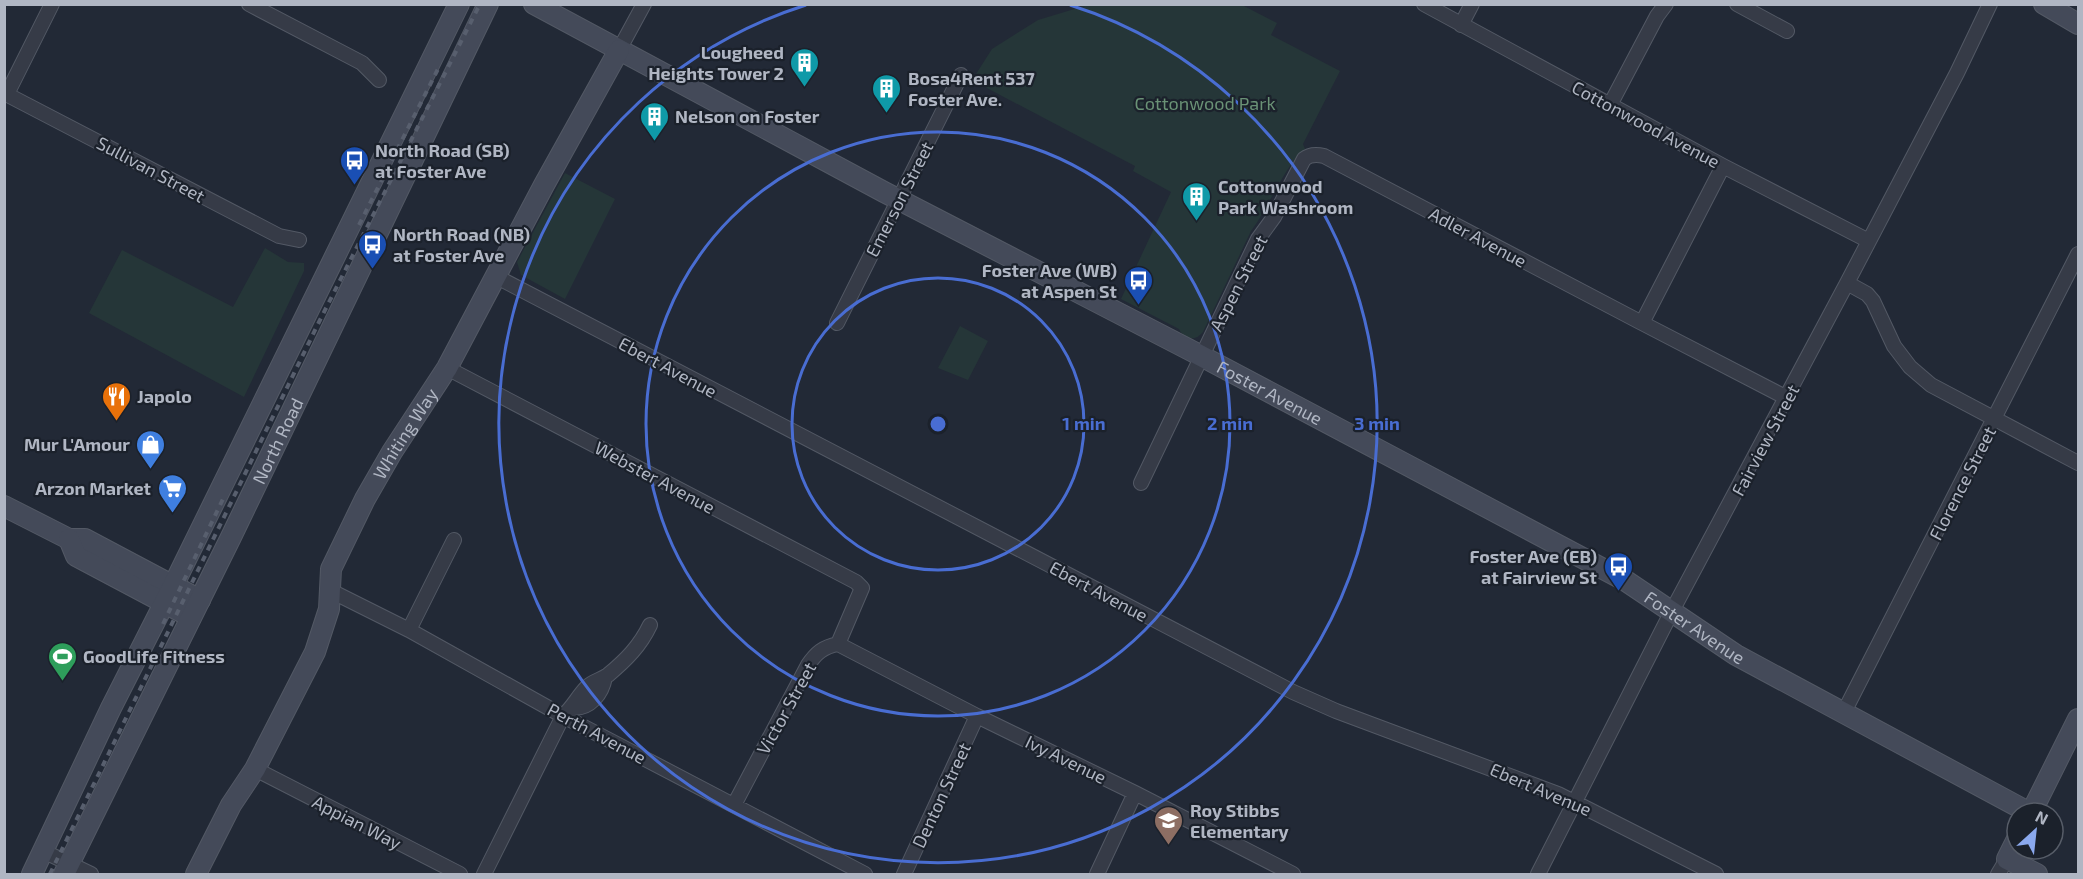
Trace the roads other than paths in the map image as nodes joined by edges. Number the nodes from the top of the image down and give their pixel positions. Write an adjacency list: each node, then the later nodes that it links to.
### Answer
1 (52, 4): 19 (street)
2 (249, 4): 18 (street)
3 (459, 4): 40 (street, North Road)
4 (488, 4): 41 (street, North Road)
5 (534, 4): 16 (street, Foster Avenue)
6 (644, 4): 16 (street, Whiting Way)
7 (1424, 4): 13 (street, Cottonwood Avenue)
8 (1472, 4): 13 (street)
9 (1666, 4): 20 (street)
10 (1737, 4): 15 (street)
11 (1990, 4): 25 (street, Fairview Street)
12 (2044, 4): 14 (street)
13 (1461, 24): 20 (street, Cottonwood Avenue)
14 (2079, 24)
15 (1787, 31)
16 (619, 50): 23 (street, Foster Avenue); 27 (street, Whiting Way)
17 (961, 75): 23 (street, Emerson Street)
18 (379, 80)
19 (6, 93): 24 (street, Sullivan Street)
20 (1610, 105): 22 (street, Cottonwood Avenue)
21 (1313, 155): 30 (street, Adler Avenue); 31 (street, Aspen Street)
22 (1723, 166): 25 (street, Cottonwood Avenue); 30 (street)
23 (898, 199): 29 (street, Emerson Street); 31 (street, Foster Avenue)
24 (299, 240)
25 (1869, 241): 28 (street, Fairview Street)
26 (2079, 254): 34 (street, Florence Street)
27 (495, 276): 32 (street, Whiting Way); 52 (street, Ebert Avenue)
28 (1847, 284): 33 (street, Fairview Street); 34 (street)
29 (837, 323)
30 (1642, 323): 33 (street, Adler Avenue)
31 (1201, 356): 36 (street, Aspen Street); 42 (street, Foster Avenue)
32 (447, 368): 39 (street, Whiting Way); 45 (street, Webster Avenue)
33 (1787, 398): 42 (street, Fairview Street)
34 (1995, 419): 35 (street); 47 (street, Florence Street)
35 (2079, 463)
36 (1140, 483)
37 (4, 506): 40 (street)
38 (454, 540): 44 (street)
39 (329, 590): 44 (street, Perth Avenue); 50 (street, Whiting Way)
40 (169, 595): 41 (street); 56 (street, North Road)
41 (196, 609): 58 (street, North Road)
42 (1672, 611): 47 (street, Foster Avenue); 52 (street, Fairview Street)
43 (650, 624): 46 (street)
44 (409, 630): 46 (street, Perth Avenue)
45 (838, 644): 48 (street, Ivy Avenue); 55 (street, Victor Street)
46 (568, 712): 55 (street, Perth Avenue); 63 (street)
47 (1844, 712): 53 (street, Foster Avenue)
48 (978, 716): 51 (street, Ivy Avenue); 65 (street, Denton Street)
49 (2079, 719): 54 (street)
50 (255, 769): 61 (street, Whiting Way); 62 (street, Appian Way)
51 (1135, 793): 66 (street); 67 (street, Ivy Avenue)
52 (1575, 801): 68 (street, Fairview Street); 69 (street, Ebert Avenue)
53 (2008, 801)
54 (2036, 801)
55 (734, 805): 64 (street, Perth Avenue)
56 (43, 851): 58 (street); 59 (street, North Road)
57 (2003, 867): 70 (street)
58 (67, 869): 60 (street)
59 (32, 874)
60 (91, 874)
61 (196, 874)
62 (460, 874)
63 (484, 874)
64 (865, 874)
65 (904, 874)
66 (1097, 874)
67 (1293, 874)
68 (1538, 874)
69 (1716, 874)
70 (2037, 874)

